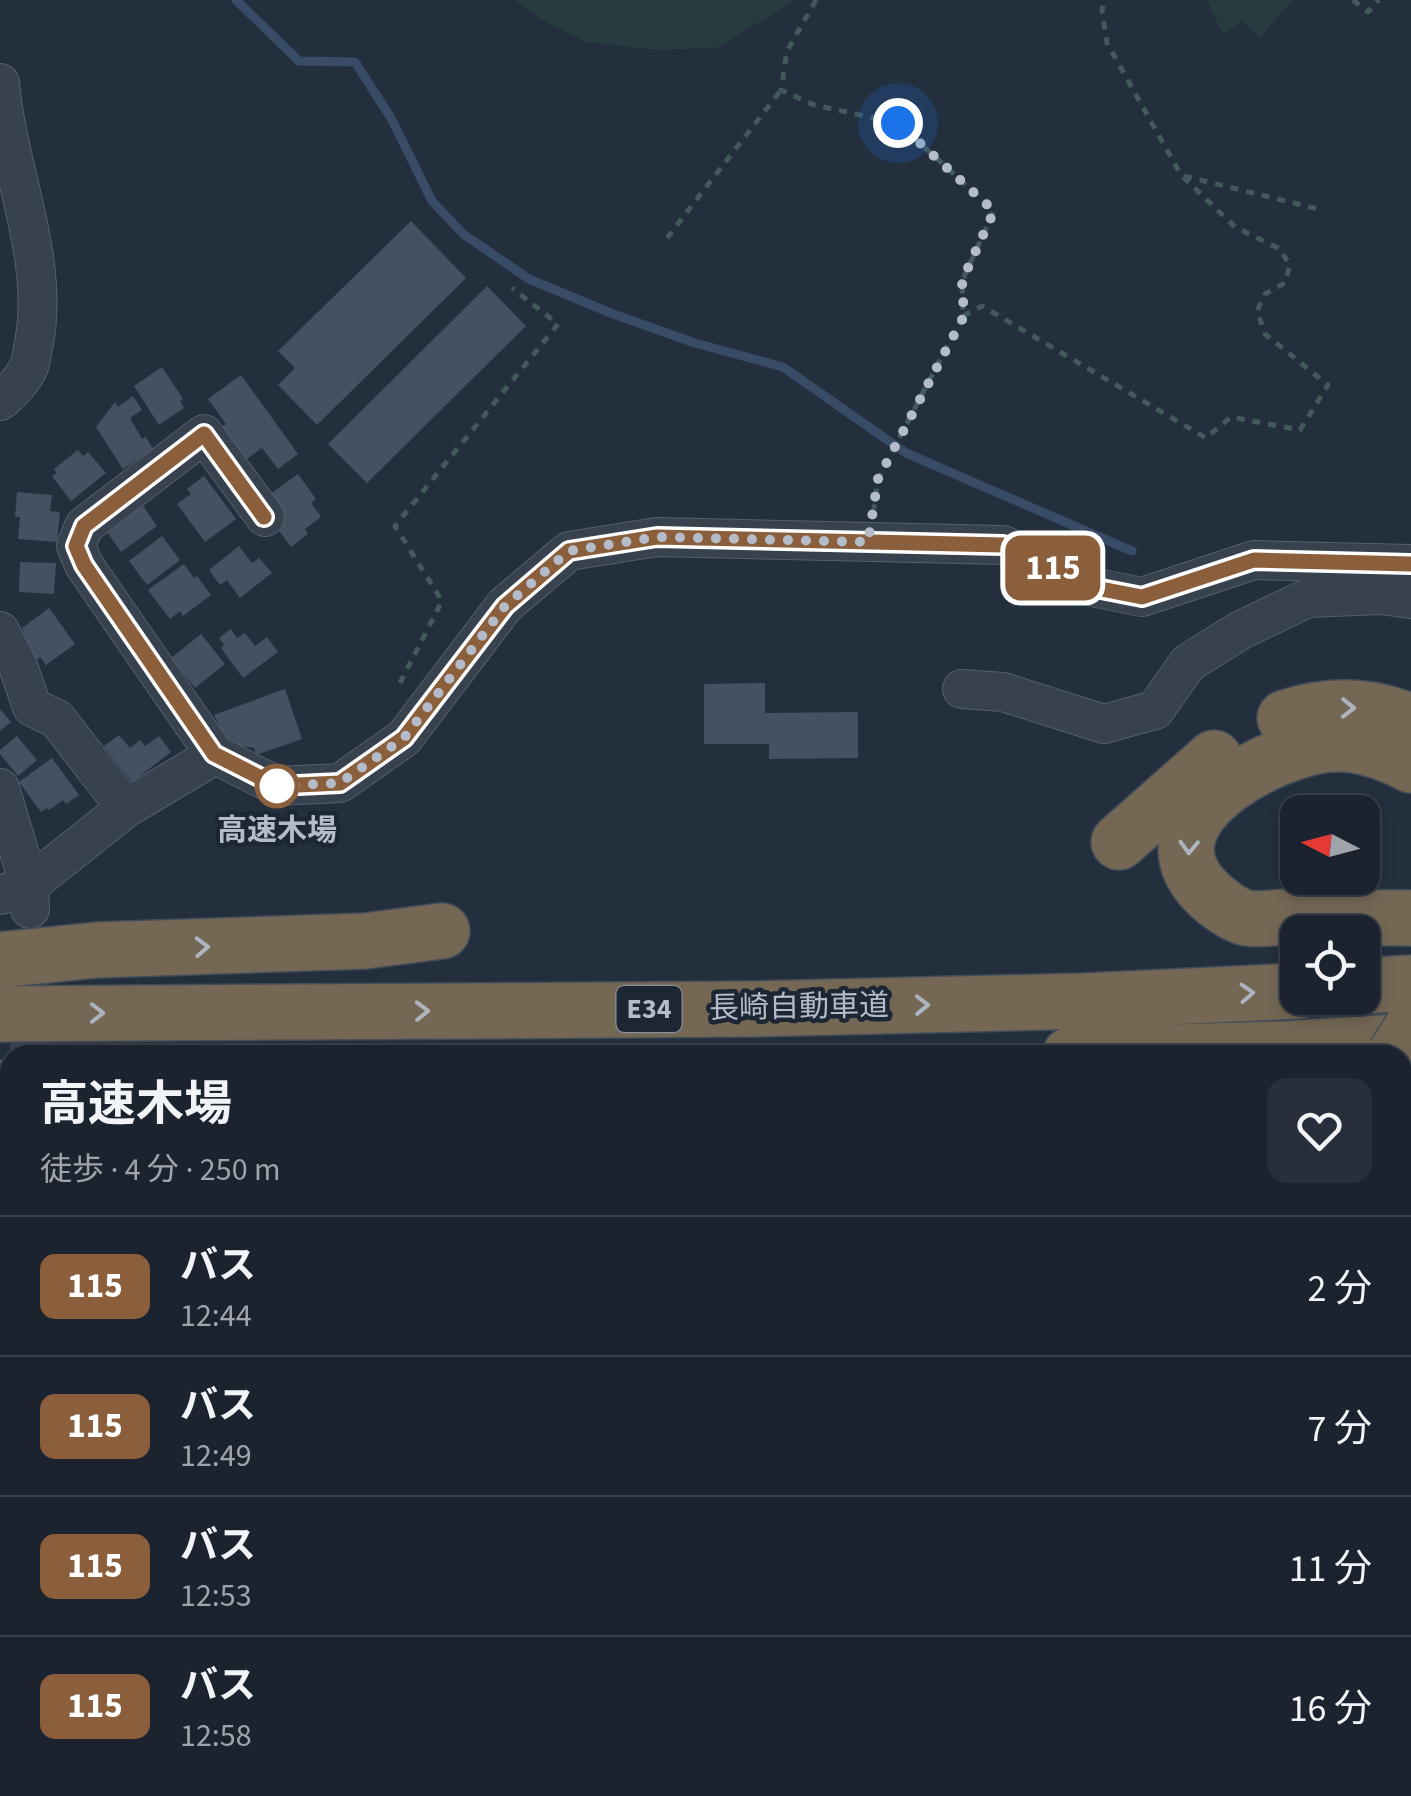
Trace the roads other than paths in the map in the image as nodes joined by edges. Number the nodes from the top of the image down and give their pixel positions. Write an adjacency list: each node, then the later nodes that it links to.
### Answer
1 (0, 83): 2 (street)
2 (0, 402)
3 (264, 517): 9 (street)
4 (1411, 564): 9 (street)
5 (1411, 600): 7 (street)
6 (0, 631): 12 (street)
7 (962, 688)
8 (1411, 722): 13 (highway, one-way to 8)
9 (214, 754): 12 (street)
10 (1411, 764): 15 (highway, one-way to 15)
11 (0, 788): 14 (street)
12 (126, 808): 14 (street)
13 (1119, 842)
14 (20, 897)
15 (1411, 918)
16 (442, 931): 17 (highway, one-way to 16)
17 (0, 960)
18 (1411, 983): 19 (highway)
19 (1380, 985)
20 (1280, 992): 21 (highway, 長崎自動車道 / E34, one-way to 20)
21 (0, 1014)
22 (1411, 1041): 23 (highway)
23 (1348, 1045)

